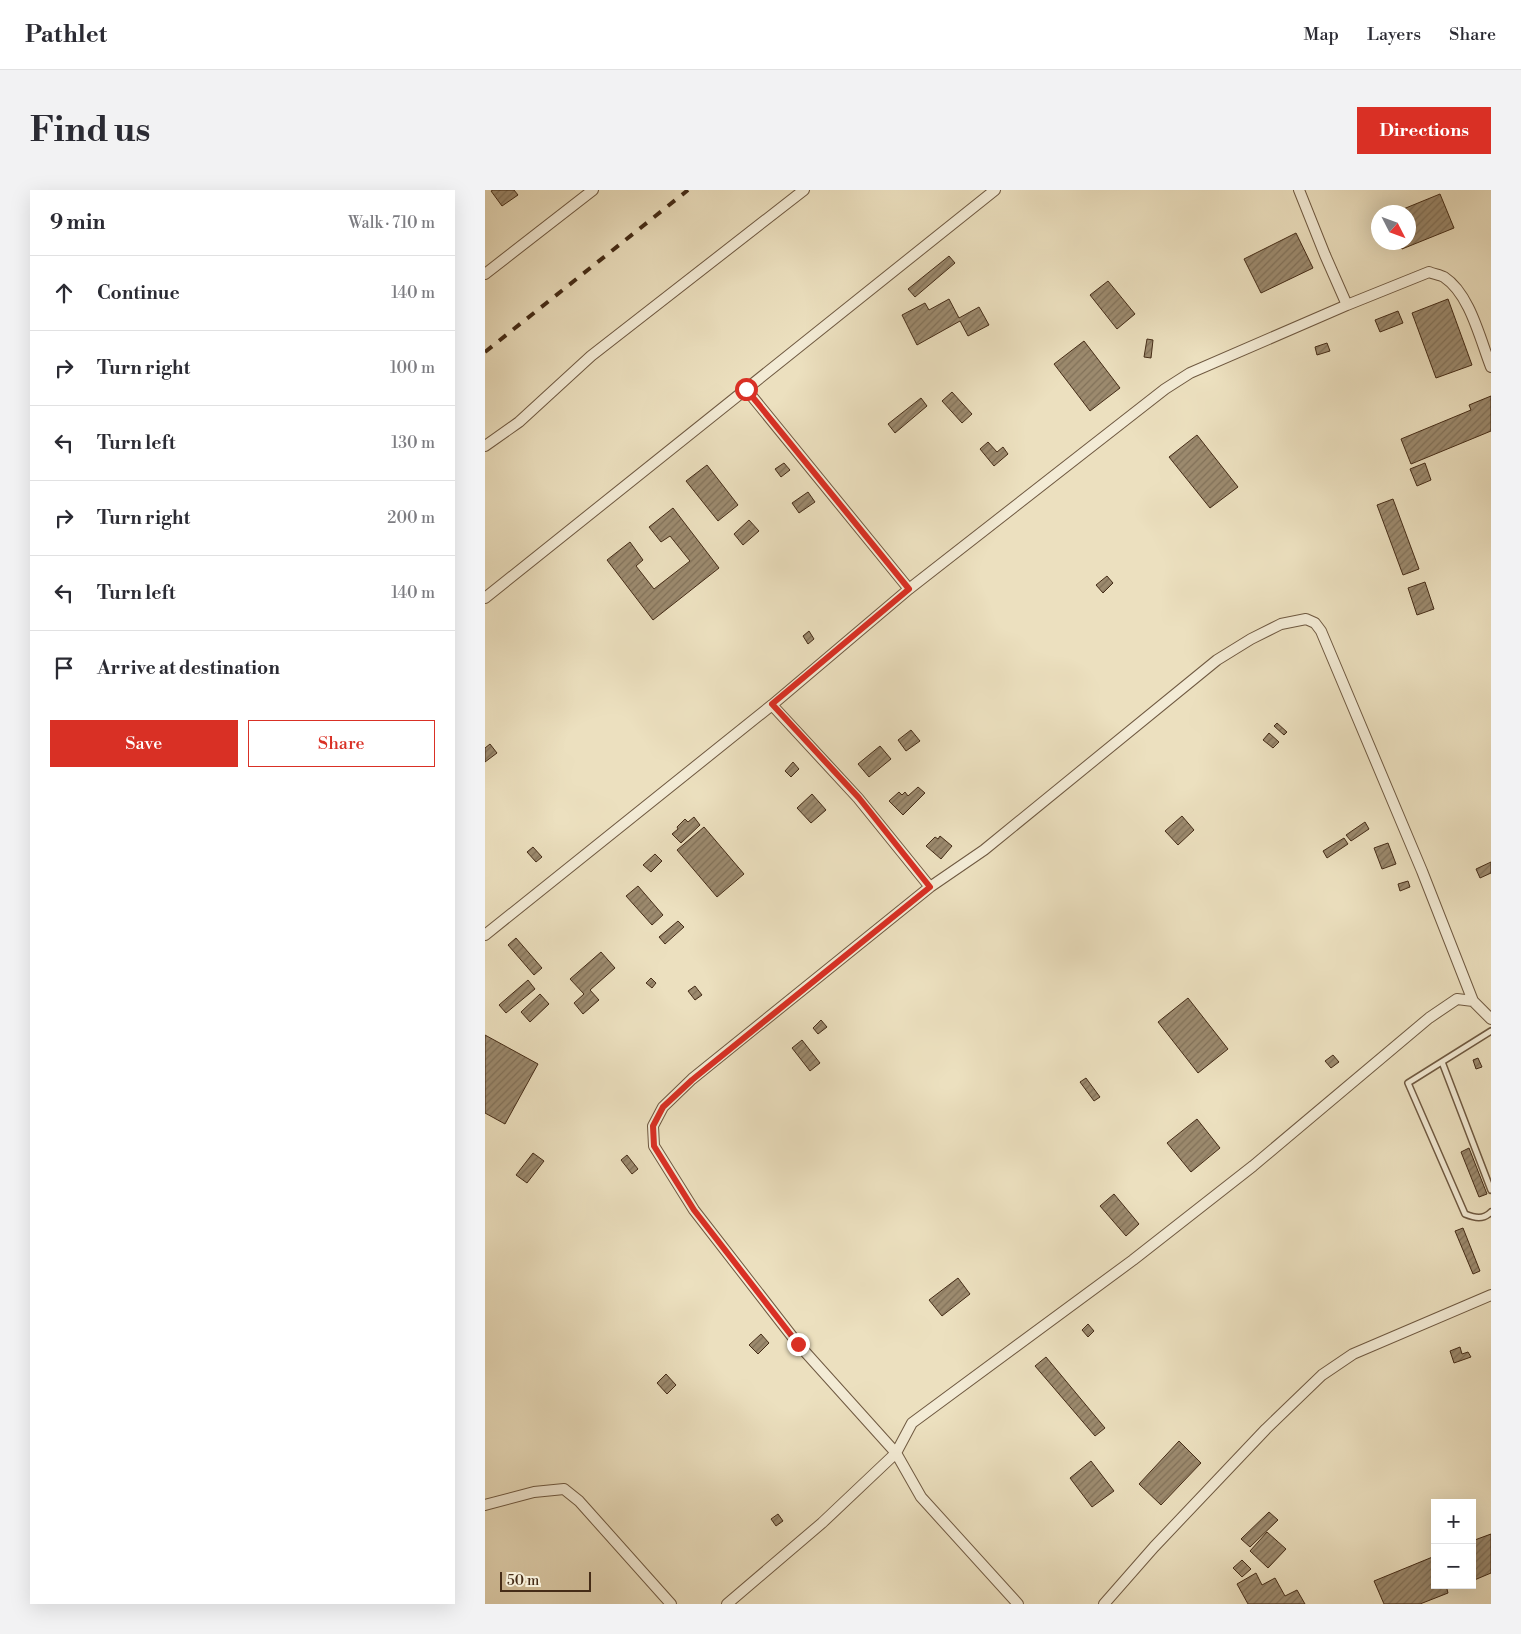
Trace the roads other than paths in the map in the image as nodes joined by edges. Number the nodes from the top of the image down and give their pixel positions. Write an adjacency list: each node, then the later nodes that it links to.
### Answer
1 (593, 190): 5 (street)
2 (805, 190): 9 (street)
3 (995, 190): 8 (street)
4 (1299, 190): 6 (street)
5 (485, 274)
6 (1347, 305): 7 (street); 10 (street)
7 (1491, 367)
8 (746, 389): 10 (street); 11 (street)
9 (485, 446)
10 (909, 589): 12 (street)
11 (485, 598)
12 (772, 704): 13 (street); 14 (street)
13 (930, 887): 15 (street); 22 (street)
14 (485, 935)
15 (1473, 1001): 16 (street); 22 (street)
16 (1491, 1019)
17 (1491, 1031): 18 (lane)
18 (1442, 1062): 19 (lane); 20 (lane)
19 (1491, 1190)
20 (1491, 1212)
21 (1491, 1295): 27 (street)
22 (896, 1454): 25 (street); 26 (street)
23 (485, 1504): 24 (street)
24 (671, 1604)
25 (727, 1604)
26 (1018, 1604)
27 (1104, 1604)

